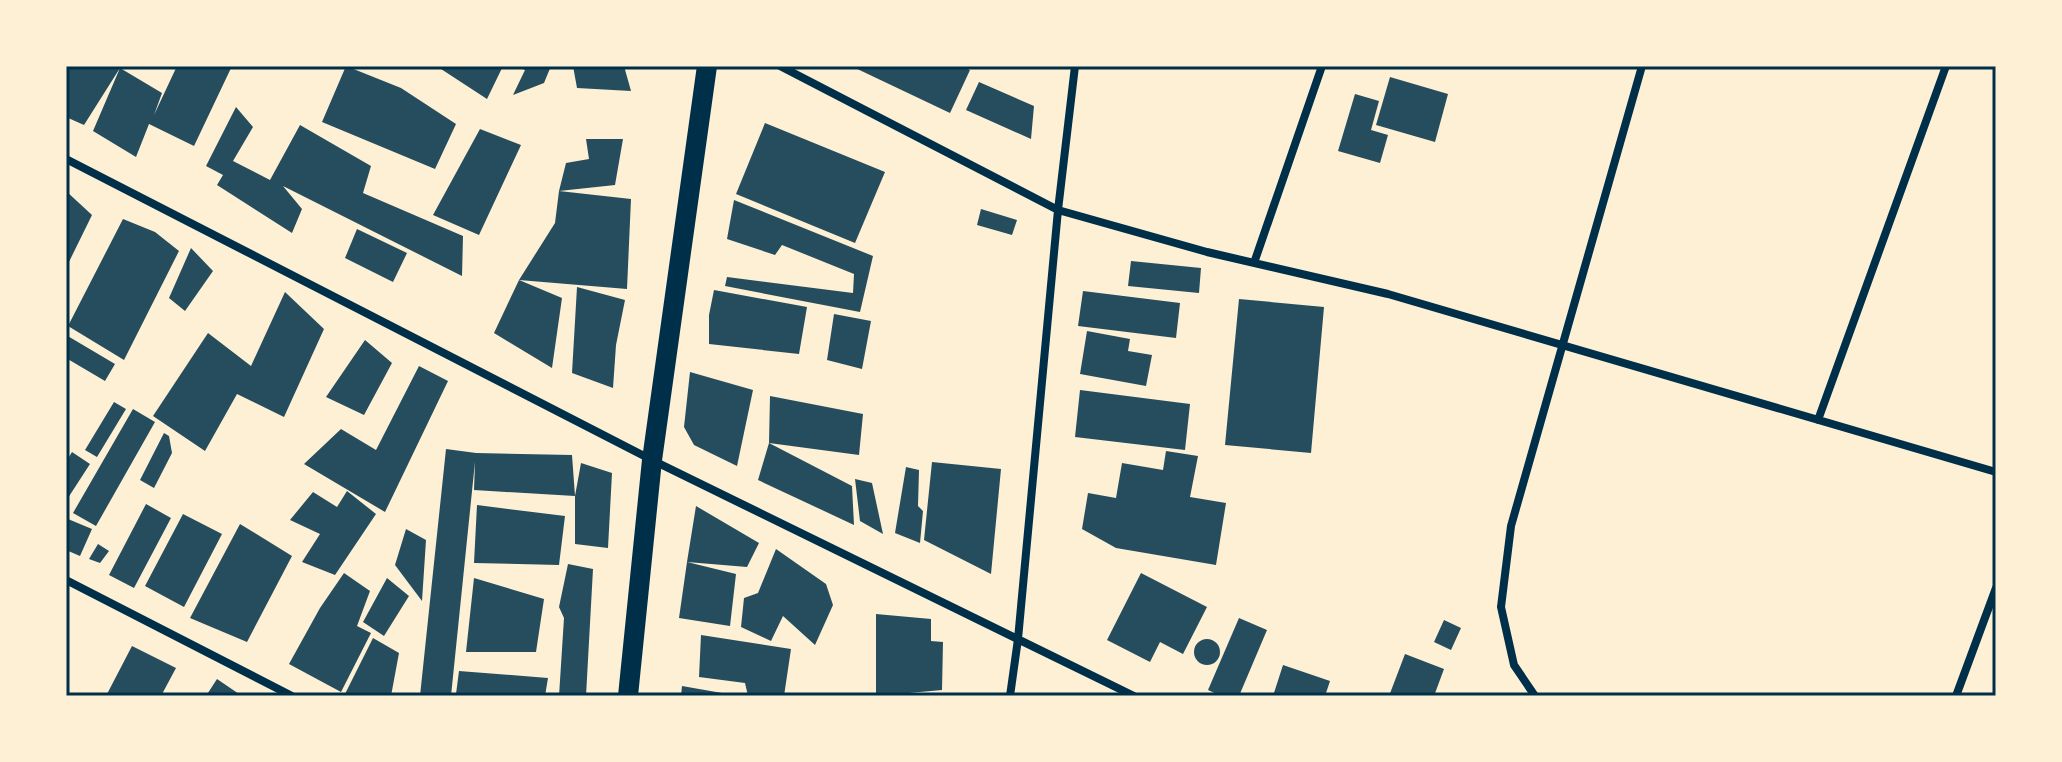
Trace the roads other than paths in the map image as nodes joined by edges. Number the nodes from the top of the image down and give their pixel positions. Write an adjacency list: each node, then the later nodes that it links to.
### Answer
1 (707, 66): 12 (main road)
2 (780, 66): 8 (street)
3 (1075, 66): 8 (street)
4 (1322, 66): 9 (street)
5 (1642, 66): 10 (street)
6 (1946, 66): 11 (street)
7 (66, 159): 12 (street)
8 (1058, 210): 9 (street); 16 (street)
9 (1254, 263): 10 (street)
10 (1563, 344): 11 (street); 21 (street)
11 (1818, 420): 13 (street)
12 (652, 460): 16 (street); 18 (main road)
13 (1996, 472)
14 (66, 580): 17 (street)
15 (1996, 588): 22 (street)
16 (1018, 639): 19 (street); 20 (street)
17 (292, 696)
18 (628, 696)
19 (1010, 696)
20 (1134, 696)
21 (1535, 696)
22 (1956, 696)

